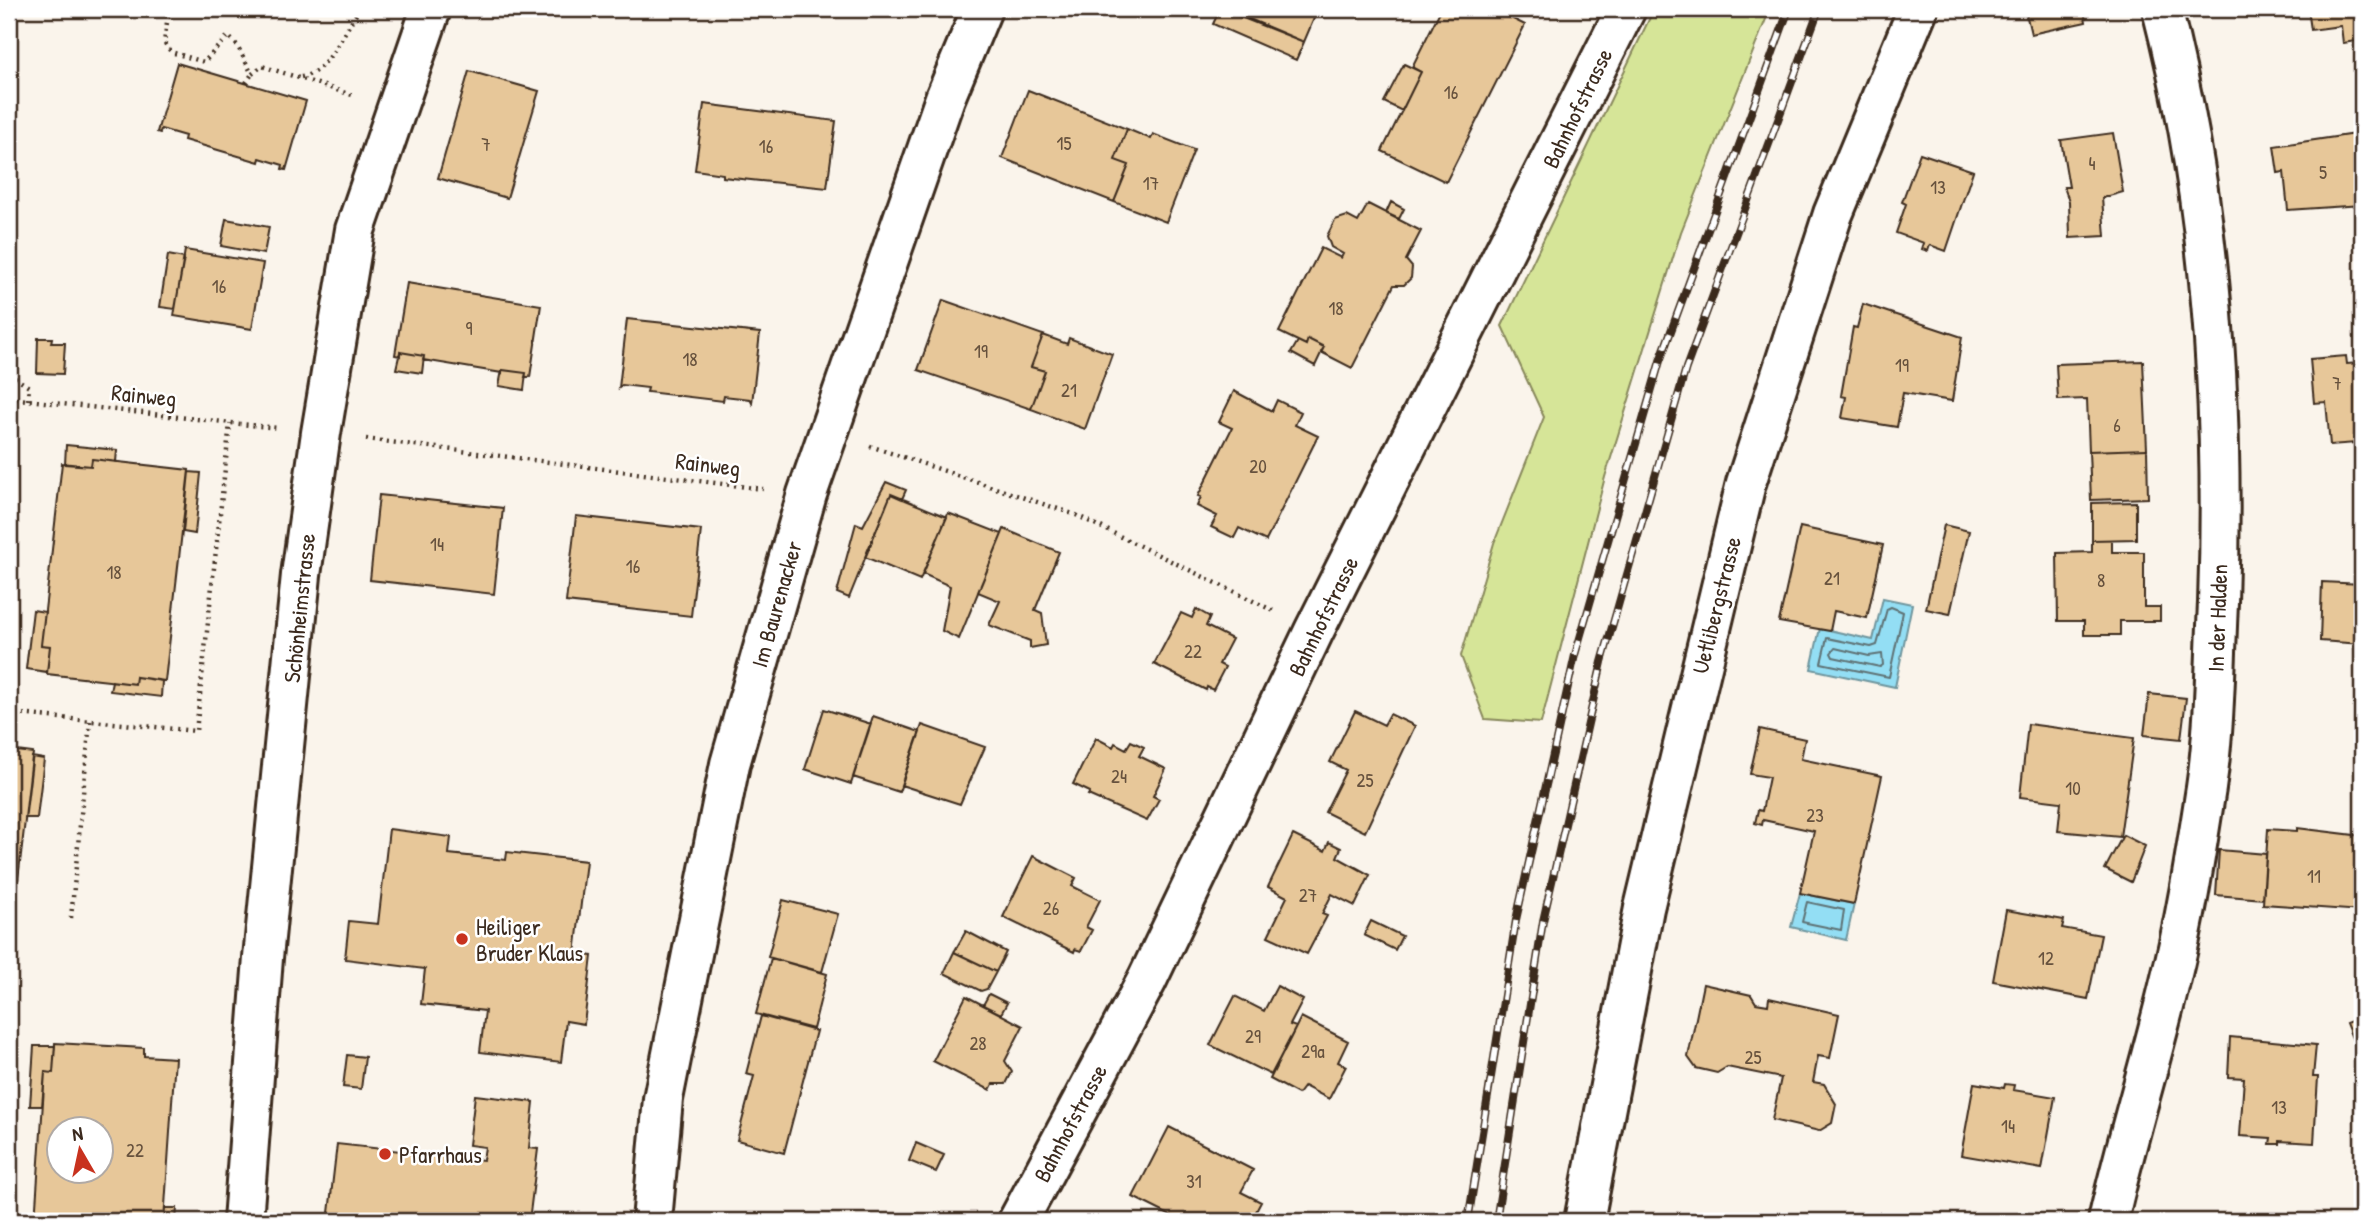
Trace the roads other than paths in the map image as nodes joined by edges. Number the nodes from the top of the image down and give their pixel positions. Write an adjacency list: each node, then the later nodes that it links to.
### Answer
1 (431, 9): 6 (street, Schönheimstrasse)
2 (982, 9): 7 (street, Im Baurenacker)
3 (1626, 9): 8 (street, Bahnhofstrasse)
4 (1918, 9): 9 (street, Uetlibergstrasse)
5 (2162, 9): 10 (street, In der Halden)
6 (243, 1221)
7 (652, 1221)
8 (1018, 1221)
9 (1584, 1221)
10 (2108, 1221)

